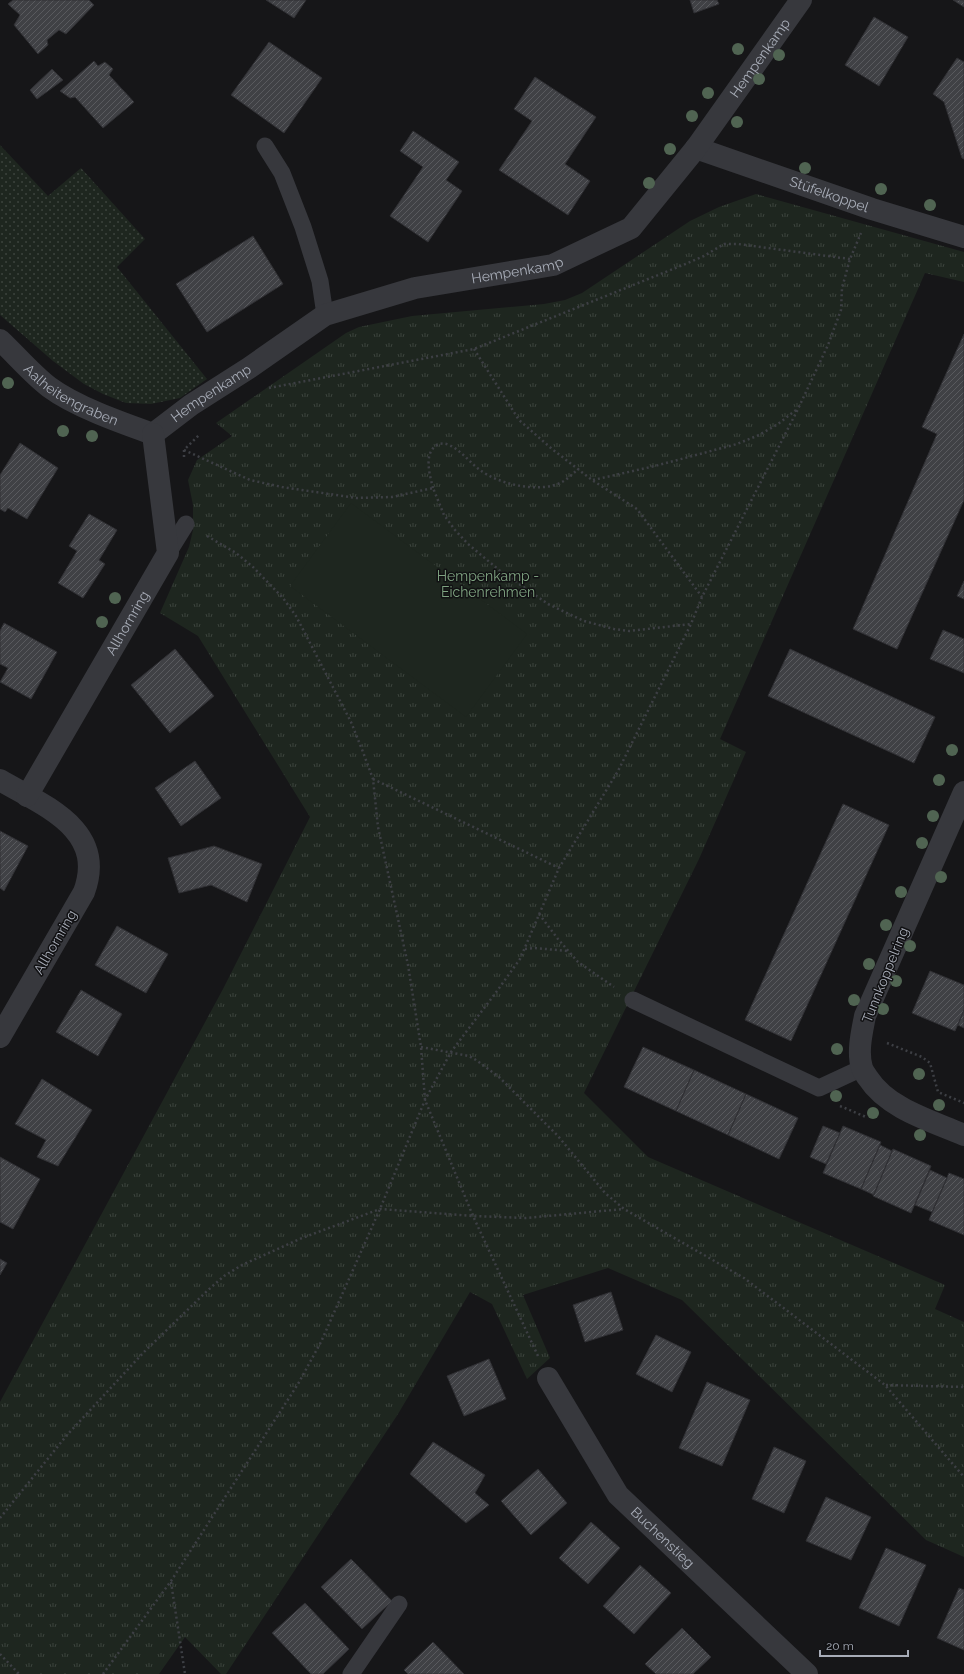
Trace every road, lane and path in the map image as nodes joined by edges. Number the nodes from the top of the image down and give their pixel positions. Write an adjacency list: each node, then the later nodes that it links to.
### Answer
1 (801, 0): 3 (street, Hempenkamp)
2 (266, 146): 7 (lane)
3 (696, 148): 4 (street, Stüfelkoppel); 7 (street, Hempenkamp)
4 (872, 209): 5 (street, Stüfelkoppel); 6 (path)
5 (964, 236)
6 (850, 259): 9 (path); 11 (path)
7 (324, 315): 13 (street, Hempenkamp)
8 (0, 340): 13 (street, Aalheitengraben)
9 (474, 349): 10 (path); 16 (path)
10 (262, 389)
11 (798, 408): 17 (path); 21 (path)
12 (200, 433): 14 (path)
13 (153, 434): 20 (street)
14 (184, 450): 15 (path); 18 (path)
15 (184, 464)
16 (579, 469): 17 (path); 18 (path)
17 (592, 480): 21 (path)
18 (433, 488): 22 (path)
19 (186, 524): 20 (lane); 23 (path)
20 (168, 553): 26 (street, Allhornring)
21 (702, 597): 22 (path)
22 (691, 624): 27 (path)
23 (373, 779): 27 (path); 34 (path)
24 (0, 780): 26 (street, Allhornring)
25 (964, 792): 32 (street, Tunnkoppelring)
26 (27, 796): 33 (street, Allhornring)
27 (559, 868): 28 (path)
28 (539, 914): 29 (path); 30 (path)
29 (525, 949): 30 (path); 35 (path)
30 (568, 951): 31 (path)
31 (633, 1000): 36 (lane)
32 (862, 1033): 36 (street, Tunnkoppelring); 38 (path)
33 (0, 1037)
34 (421, 1047): 35 (path); 37 (path)
35 (451, 1052): 37 (path); 41 (path)
36 (862, 1068): 39 (street, Tunnkoppelring)
37 (425, 1100): 40 (path); 42 (path)
38 (964, 1103)
39 (964, 1135)
40 (380, 1209): 42 (path); 47 (path); 48 (path)
41 (624, 1209): 42 (path); 44 (path)
42 (473, 1216): 43 (path)
43 (548, 1378): 55 (street, Buchenstieg)
44 (885, 1385): 45 (path); 46 (path)
45 (964, 1387)
46 (964, 1477)
47 (0, 1518)
48 (171, 1581): 52 (path); 53 (path)
49 (399, 1604): 54 (lane)
50 (0, 1654): 51 (path)
51 (19, 1674)
52 (103, 1674)
53 (185, 1674)
54 (351, 1674)
55 (807, 1674)

